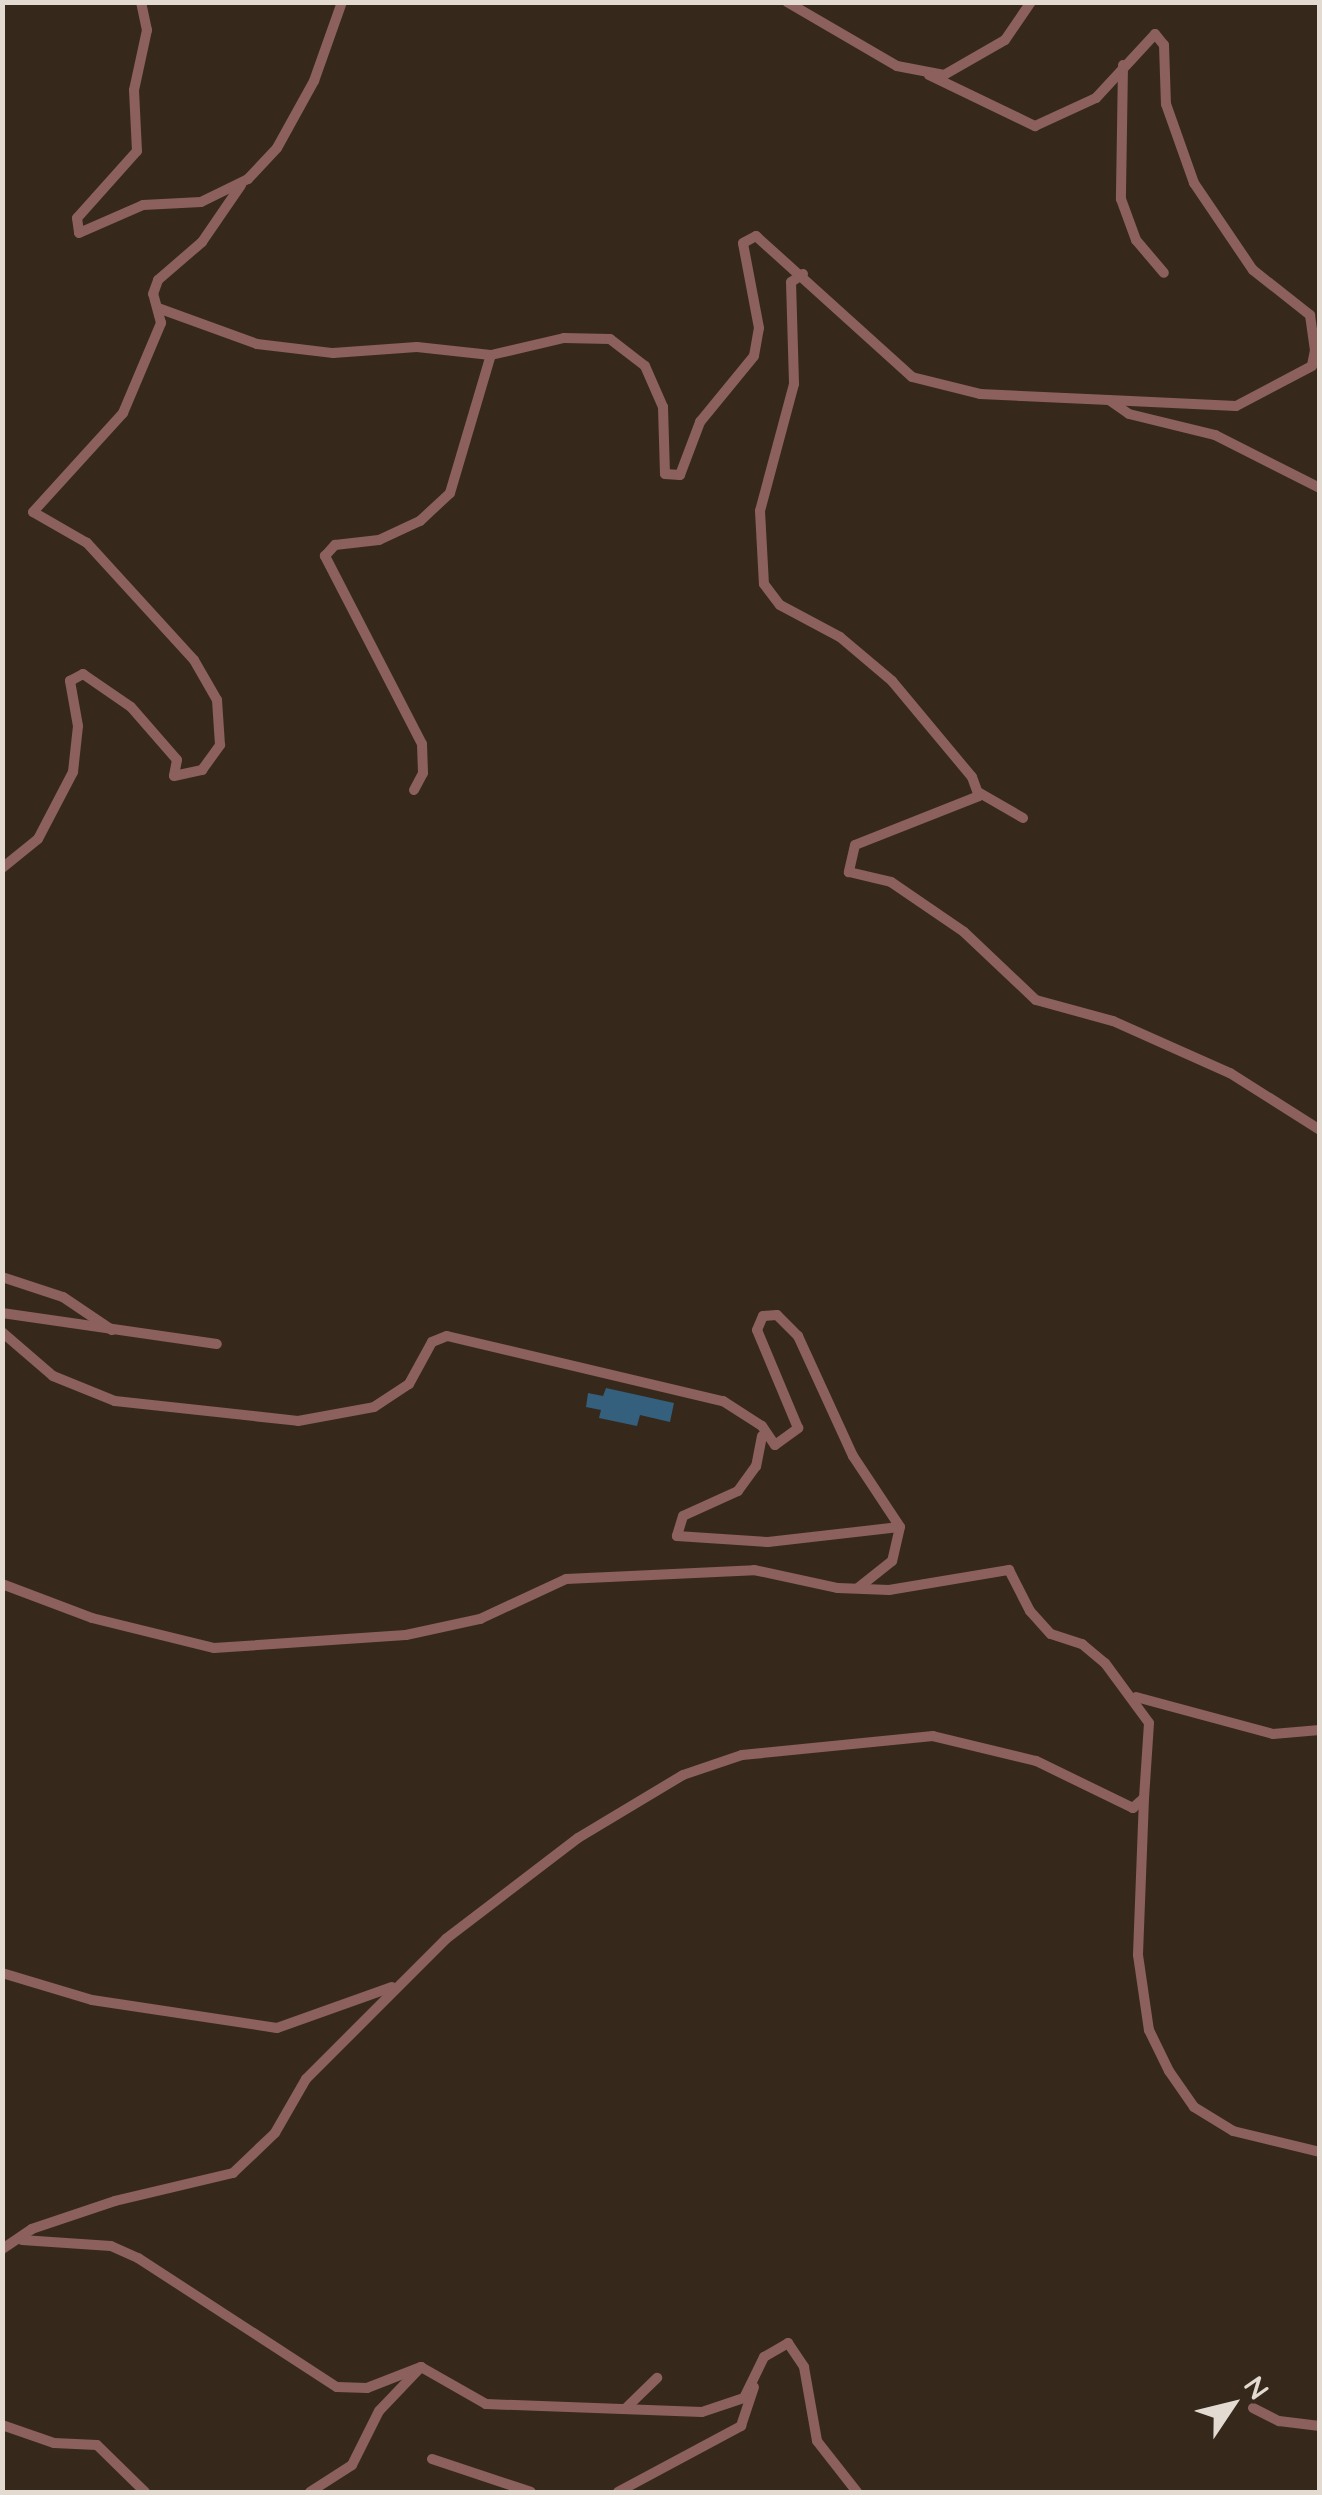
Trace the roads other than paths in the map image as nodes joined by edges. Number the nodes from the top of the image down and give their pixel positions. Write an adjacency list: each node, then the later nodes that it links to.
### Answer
1 (141, 2): 7 (street)
2 (342, 2): 7 (street)
3 (787, 2): 6 (street)
4 (1031, 2): 6 (street)
5 (1123, 64): 6 (street); 8 (street); 12 (street)
6 (929, 75)
7 (240, 184): 10 (street)
8 (1164, 273)
9 (804, 274): 11 (street); 12 (street); 15 (street)
10 (158, 308): 11 (street); 17 (street)
11 (492, 356): 14 (street)
12 (1108, 400): 13 (street)
13 (1320, 488)
14 (414, 790)
15 (978, 792): 16 (street); 18 (street)
16 (1023, 818)
17 (2, 868)
18 (1320, 1130)
19 (2, 1278): 21 (street)
20 (2, 1313): 21 (street)
21 (113, 1331): 23 (street)
22 (2, 1332): 24 (street)
23 (217, 1344)
24 (762, 1436): 25 (street); 25 (street)
25 (900, 1527): 27 (street)
26 (2, 1584): 27 (street)
27 (857, 1589): 28 (street)
28 (1136, 1697): 29 (street); 30 (street)
29 (1320, 1730)
30 (1144, 1798): 32 (street); 33 (street)
31 (2, 1973): 32 (street)
32 (402, 1983): 34 (street)
33 (1320, 2152)
34 (22, 2240): 35 (street); 36 (street)
35 (2, 2250)
36 (421, 2367): 40 (street); 45 (street)
37 (657, 2378): 40 (street)
38 (754, 2386): 40 (street); 47 (street); 48 (street)
39 (1253, 2408): 42 (street)
40 (625, 2409)
41 (2, 2424): 44 (street)
42 (1320, 2426)
43 (432, 2458): 46 (street)
44 (145, 2492)
45 (310, 2492)
46 (530, 2492)
47 (618, 2492)
48 (856, 2492)

